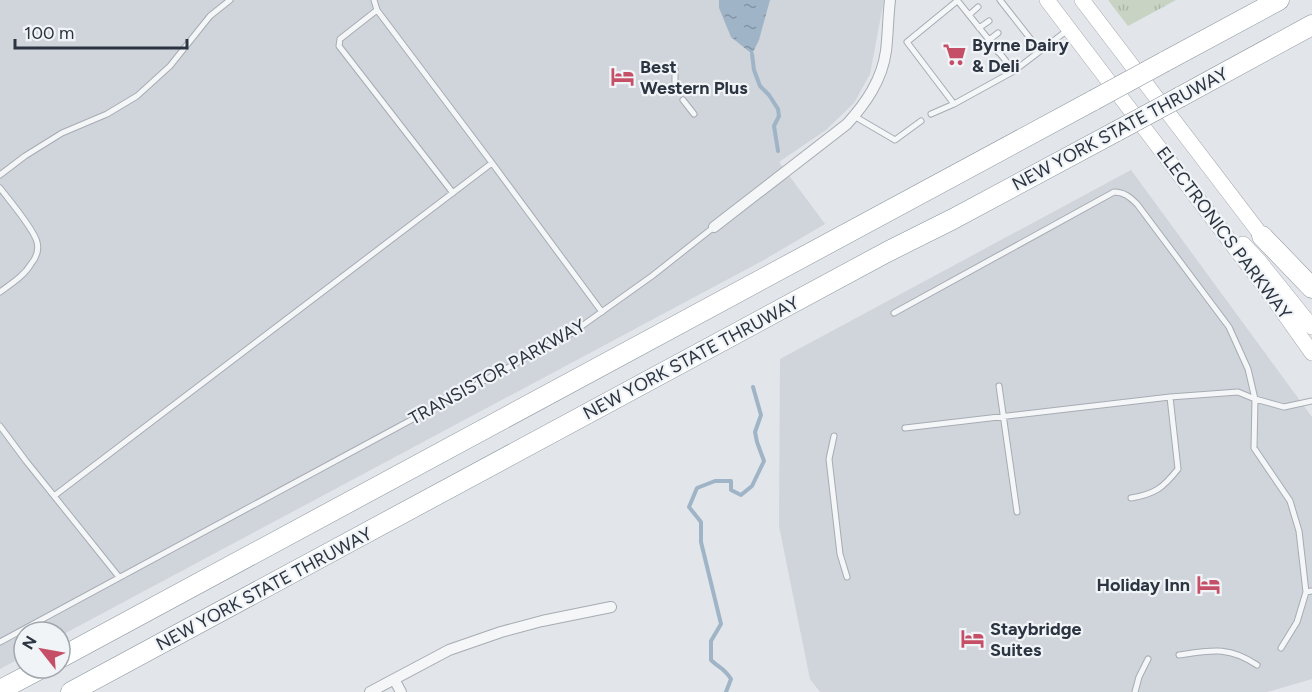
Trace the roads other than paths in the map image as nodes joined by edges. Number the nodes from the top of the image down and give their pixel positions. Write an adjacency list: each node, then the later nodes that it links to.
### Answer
1 (231, 0): 39 (lane)
2 (374, 0): 11 (lane)
3 (891, 0): 36 (street, TRANSISTOR PARKWAY)
4 (1000, 0): 10 (lane)
5 (1047, 0): 19 (main road, ELECTRONICS PARKWAY)
6 (1082, 0): 44 (main road, ELECTRONICS PARKWAY)
7 (1279, 0): 69 (highway, NEW YORK STATE THRUWAY, bridge)
8 (957, 1): 13 (lane); 33 (lane)
9 (978, 7): 13 (lane)
10 (1006, 8): 12 (lane); 14 (lane)
11 (377, 9): 38 (lane); 41 (lane)
12 (999, 12)
13 (969, 15): 18 (lane)
14 (1016, 20): 16 (lane); 20 (lane)
15 (989, 21): 18 (lane)
16 (1009, 25)
17 (1312, 25): 30 (highway, NEW YORK STATE THRUWAY)
18 (979, 28): 23 (lane)
19 (1069, 29): 26 (lane); 42 (main road, ELECTRONICS PARKWAY)
20 (1025, 32): 22 (lane); 26 (lane)
21 (998, 33): 23 (lane)
22 (1018, 37)
23 (989, 40): 27 (lane)
24 (1312, 40): 30 (highway)
25 (1007, 45): 27 (lane)
26 (1040, 51): 29 (lane)
27 (998, 52): 29 (lane)
28 (675, 69): 31 (lane)
29 (1014, 71): 33 (lane)
30 (1222, 74): 76 (highway, NEW YORK STATE THRUWAY, bridge)
31 (675, 89)
32 (683, 100): 34 (lane)
33 (954, 104): 35 (lane)
34 (694, 114)
35 (931, 114)
36 (854, 116): 37 (lane); 43 (street, TRANSISTOR PARKWAY)
37 (921, 121)
38 (492, 163): 41 (lane); 48 (lane)
39 (0, 176)
40 (0, 188): 46 (lane)
41 (453, 193): 60 (lane)
42 (1199, 199): 50 (main road); 51 (main road, ELECTRONICS PARKWAY)
43 (714, 227): 48 (lane, TRANSISTOR PARKWAY)
44 (1262, 236): 45 (highway); 47 (main road, ELECTRONICS PARKWAY)
45 (1312, 288)
46 (0, 292)
47 (1312, 301)
48 (602, 312): 63 (lane, TRANSISTOR PARKWAY)
49 (894, 314): 54 (lane)
50 (1312, 327)
51 (1312, 353)
52 (999, 386): 56 (lane)
53 (1170, 397): 54 (lane); 56 (lane); 61 (lane)
54 (1255, 399): 55 (lane); 65 (lane)
55 (1312, 401)
56 (1003, 417): 58 (lane); 62 (lane)
57 (0, 426): 60 (lane)
58 (905, 428)
59 (834, 436): 64 (lane)
60 (54, 496): 63 (lane)
61 (1131, 498)
62 (1017, 512)
63 (119, 577): 67 (lane, TRANSISTOR PARKWAY)
64 (847, 577)
65 (1309, 591): 68 (lane)
66 (611, 607): 73 (street)
67 (0, 642)
68 (1281, 648)
69 (72, 652)
70 (1179, 655): 72 (lane)
71 (1148, 659): 79 (lane)
72 (1257, 665)
73 (394, 679): 77 (street); 78 (street)
74 (19, 680): 75 (highway)
75 (0, 690)
76 (71, 692)
77 (370, 692)
78 (401, 692)
79 (1135, 692)

